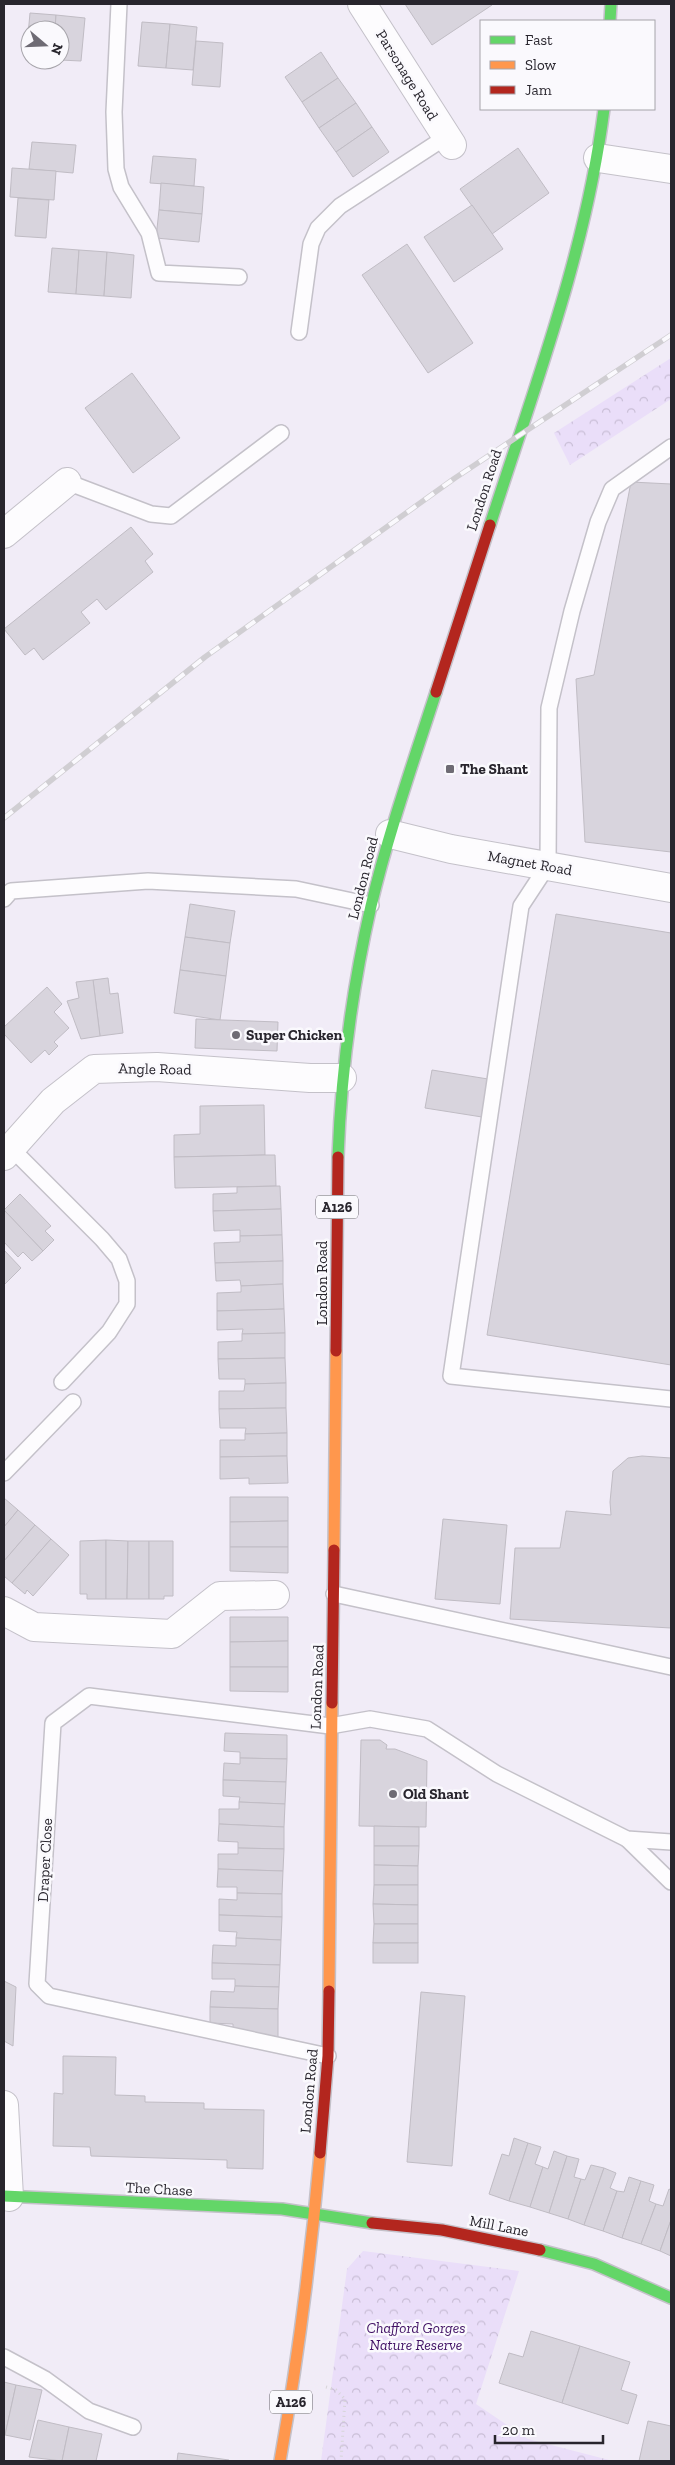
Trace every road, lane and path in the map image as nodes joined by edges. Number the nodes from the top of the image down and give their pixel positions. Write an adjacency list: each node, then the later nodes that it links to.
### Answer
1 (119, 4): 9 (lane)
2 (362, 4): 6 (street, Parsonage Road)
3 (610, 4): 4 (main road)
4 (610, 20)
5 (604, 110): 7 (main road, London Road / A126)
6 (449, 141): 10 (lane)
7 (598, 158): 8 (street); 15 (main road, London Road / A126)
8 (671, 169)
9 (238, 277)
10 (299, 332)
11 (280, 433): 13 (lane)
12 (671, 447): 16 (lane)
13 (68, 482): 14 (street)
14 (4, 534)
15 (390, 834): 16 (street, Magnet Road); 19 (main road, London Road / A126)
16 (548, 865): 17 (street, Magnet Road); 23 (lane)
17 (671, 888)
18 (4, 899): 19 (lane)
19 (371, 905): 20 (main road, London Road / A126)
20 (342, 1078): 21 (street, Angle Road); 26 (main road, London Road / A126)
21 (7, 1152): 22 (lane)
22 (62, 1382)
23 (671, 1399)
24 (73, 1402): 25 (lane)
25 (4, 1473)
26 (334, 1594): 29 (lane); 30 (main road, London Road / A126)
27 (275, 1595): 28 (street)
28 (4, 1611)
29 (671, 1667)
30 (330, 1726): 31 (lane, Draper Close); 34 (main road, London Road / A126); 34 (lane, Draper Close)
31 (627, 1839): 32 (lane); 33 (lane)
32 (671, 1842)
33 (671, 1882)
34 (328, 2056): 37 (main road, London Road / A126)
35 (4, 2105): 36 (street)
36 (6, 2196): 37 (main road, The Chase)
37 (313, 2213): 38 (main road, Mill Lane); 40 (main road, London Road / A126)
38 (671, 2298)
39 (4, 2357): 41 (lane)
40 (295, 2376): 42 (main road, London Road / A126); 43 (path)
41 (133, 2427)
42 (280, 2461)
43 (341, 2461)

